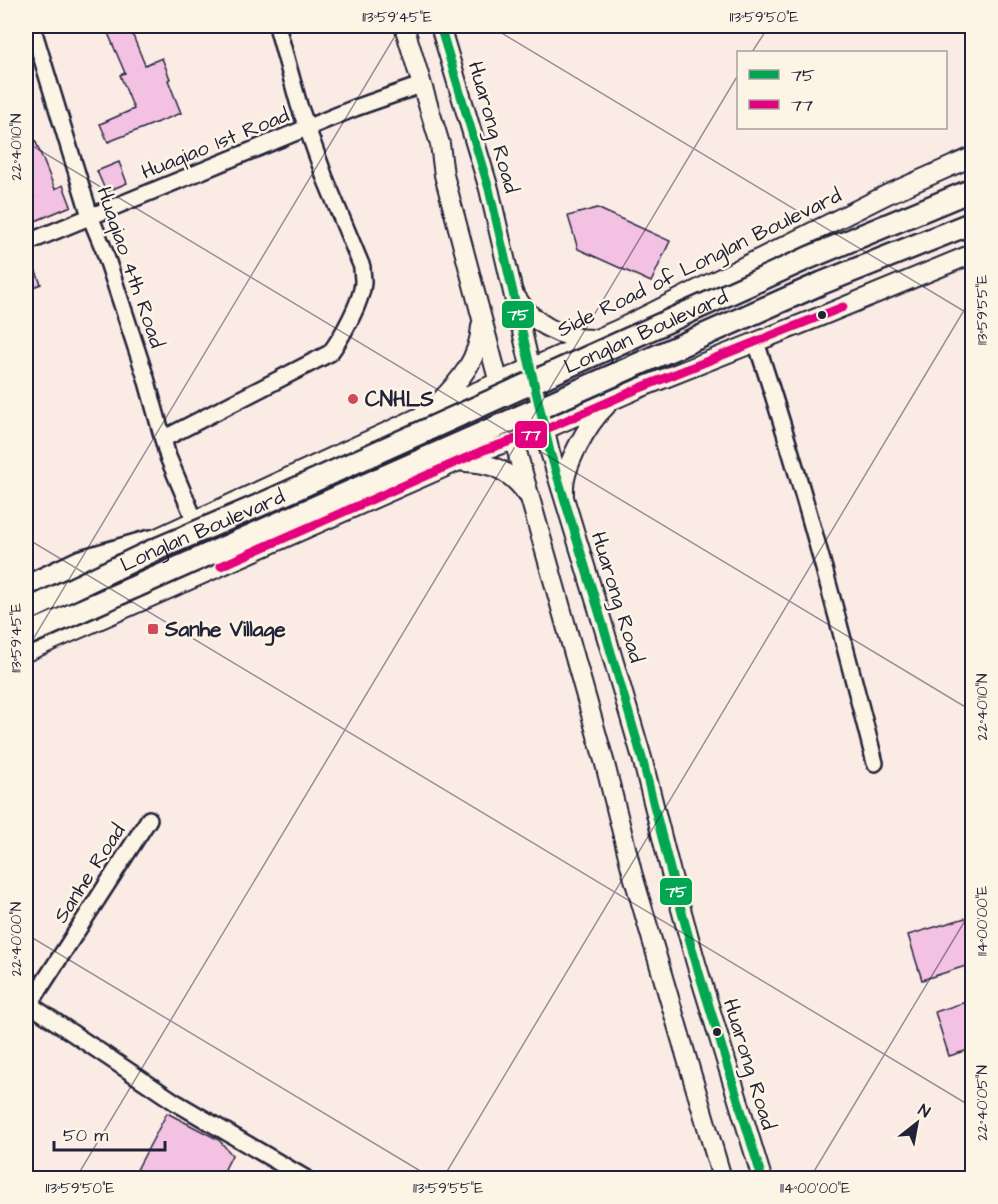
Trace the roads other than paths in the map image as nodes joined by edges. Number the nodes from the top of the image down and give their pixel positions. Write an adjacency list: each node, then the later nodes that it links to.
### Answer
1 (32, 26): 9 (street, Huaqiao 4th Road)
2 (277, 26): 6 (street)
3 (404, 26): 5 (main road)
4 (440, 26): 13 (main road, Huarong Road)
5 (421, 86): 6 (street, Huaqiao 1st Road); 14 (main road)
6 (308, 128): 9 (street, Huaqiao 1st Road); 24 (street)
7 (972, 157): 15 (main road, Side Road of Longlan Boulevard)
8 (972, 190): 32 (highway, Longlan Boulevard, bridge)
9 (90, 216): 11 (street, Huaqiao 1st Road); 24 (street, Huaqiao 4th Road)
10 (972, 223): 33 (highway, Longlan Boulevard, bridge)
11 (26, 243)
12 (972, 254): 17 (main road)
13 (513, 291): 16 (main road); 18 (main road, Huarong Road)
14 (482, 315): 19 (main road); 22 (main road)
15 (620, 329): 16 (main road, Side Road of Longlan Boulevard); 20 (main road)
16 (598, 338): 18 (main road, Side Road of Longlan Boulevard)
17 (756, 342): 20 (main road); 35 (street)
18 (530, 367): 19 (main road, Side Road of Longlan Boulevard); 23 (main road, Huarong Road)
19 (499, 381): 22 (main road, Side Road of Longlan Boulevard); 25 (main road)
20 (640, 388): 21 (main road)
21 (611, 402): 23 (main road); 28 (main road)
22 (433, 411): 26 (main road); 29 (main road, Side Road of Longlan Boulevard)
23 (544, 430): 25 (main road); 28 (main road, Huarong Road)
24 (163, 440): 29 (street, Huaqiao 4th Road)
25 (514, 440): 26 (main road); 27 (main road)
26 (459, 462): 27 (main road); 34 (main road)
27 (531, 500): 39 (main road)
28 (565, 501): 40 (main road, Huarong Road)
29 (195, 521): 30 (main road, Side Road of Longlan Boulevard)
30 (150, 541): 31 (highway); 32 (main road, Side Road of Longlan Boulevard)
31 (26, 587)
32 (26, 612)
33 (26, 635)
34 (26, 652)
35 (875, 763)
36 (149, 819): 37 (street, Sanhe Road)
37 (27, 1005): 38 (street)
38 (305, 1179)
39 (722, 1179)
40 (762, 1179)

